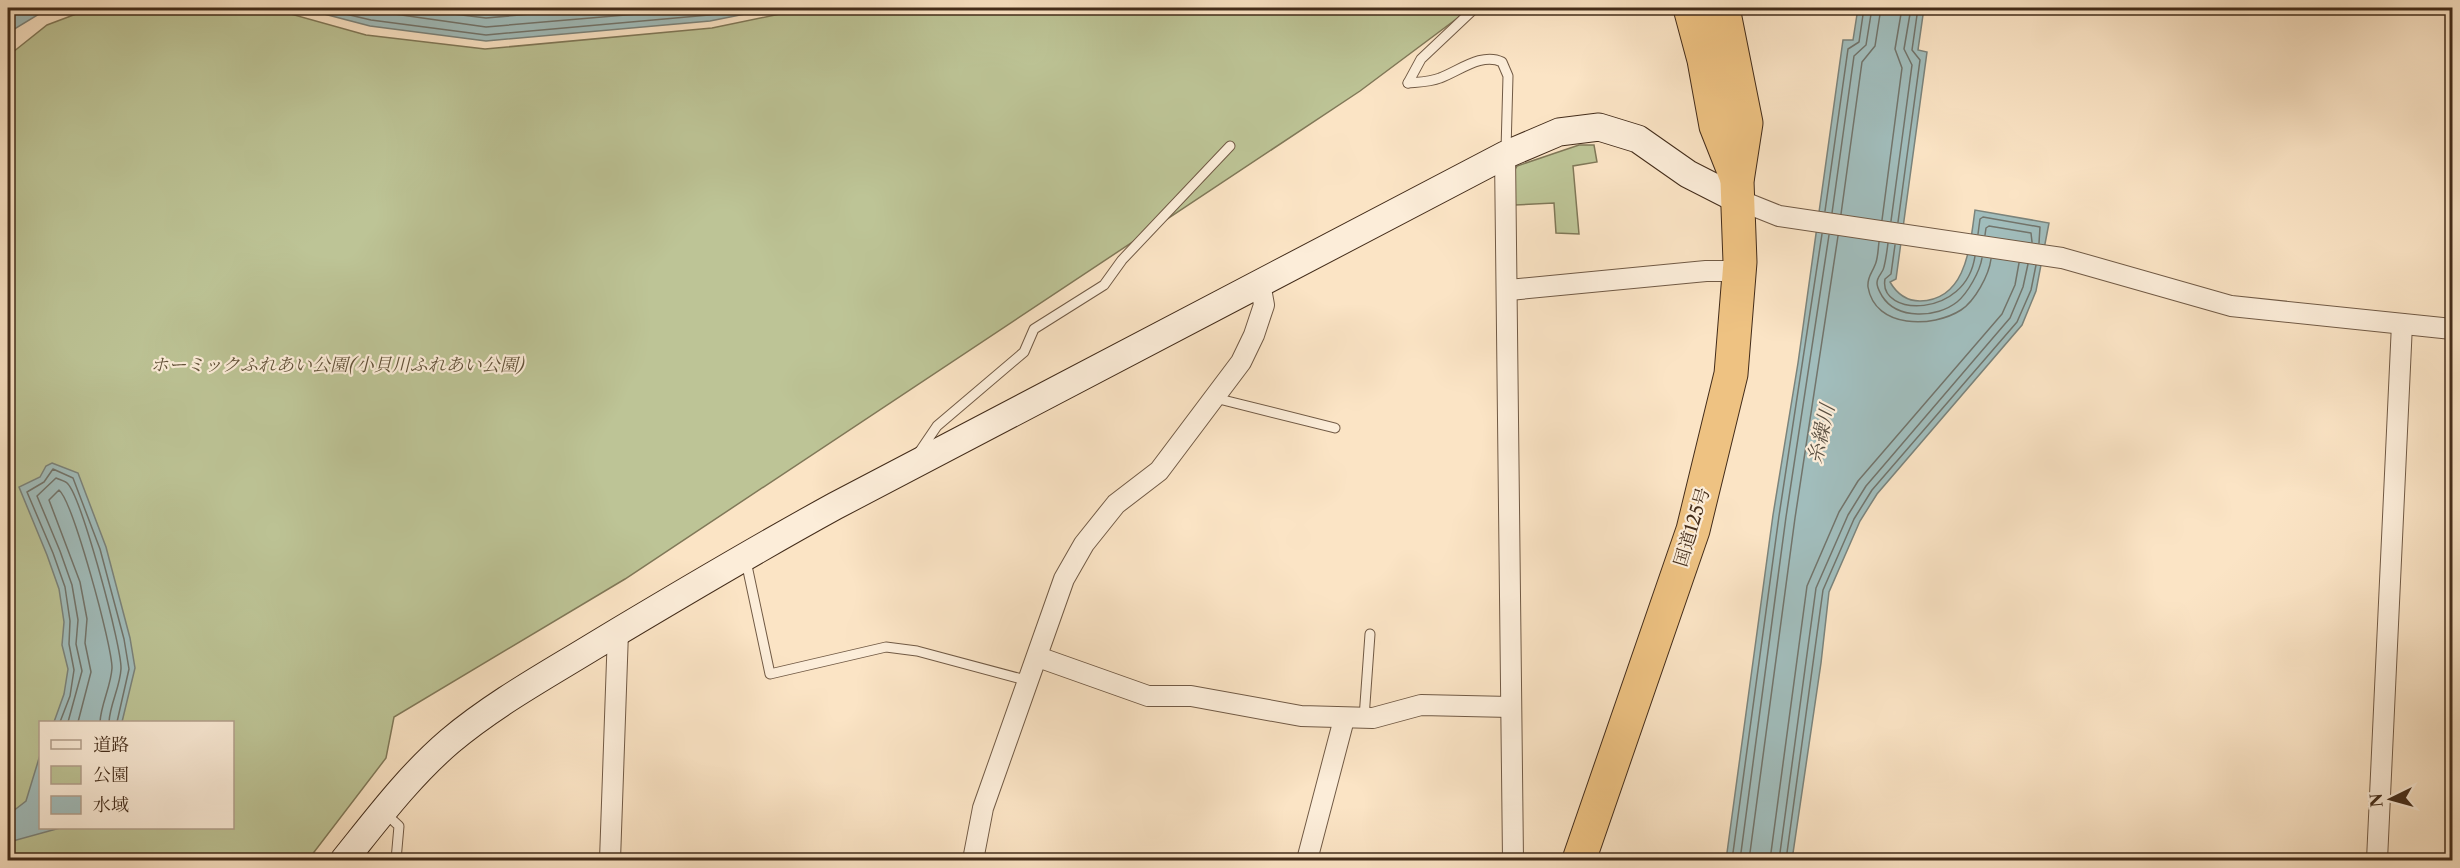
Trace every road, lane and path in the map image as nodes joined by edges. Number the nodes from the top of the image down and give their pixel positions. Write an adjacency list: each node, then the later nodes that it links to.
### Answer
1 (1475, 8): 5 (lane)
2 (1690, 8): 6 (highway, 国道125号)
3 (1723, 8): 6 (highway, 国道125号)
4 (1230, 146): 14 (lane)
5 (1505, 155): 6 (street); 8 (street); 9 (street)
6 (1738, 190): 7 (highway, 国道125号); 10 (street)
7 (1739, 271): 9 (street); 30 (highway, 国道125号)
8 (1260, 283): 12 (street); 14 (street)
9 (1509, 290): 20 (street)
10 (2402, 324): 11 (street); 31 (street)
11 (2452, 329)
12 (1215, 398): 13 (lane); 18 (street)
13 (1335, 428)
14 (908, 468): 15 (street)
15 (745, 555): 16 (street); 19 (lane)
16 (618, 632): 23 (street); 26 (street)
17 (1370, 633): 21 (lane)
18 (1038, 657): 19 (street); 22 (street)
19 (1029, 681): 27 (street)
20 (1510, 707): 21 (street); 29 (street)
21 (1364, 718): 22 (street)
22 (1344, 719): 28 (street)
23 (384, 812): 24 (street); 25 (lane)
24 (344, 861)
25 (396, 861)
26 (610, 861)
27 (973, 861)
28 (1307, 861)
29 (1513, 861)
30 (1579, 861)
31 (2377, 861)

